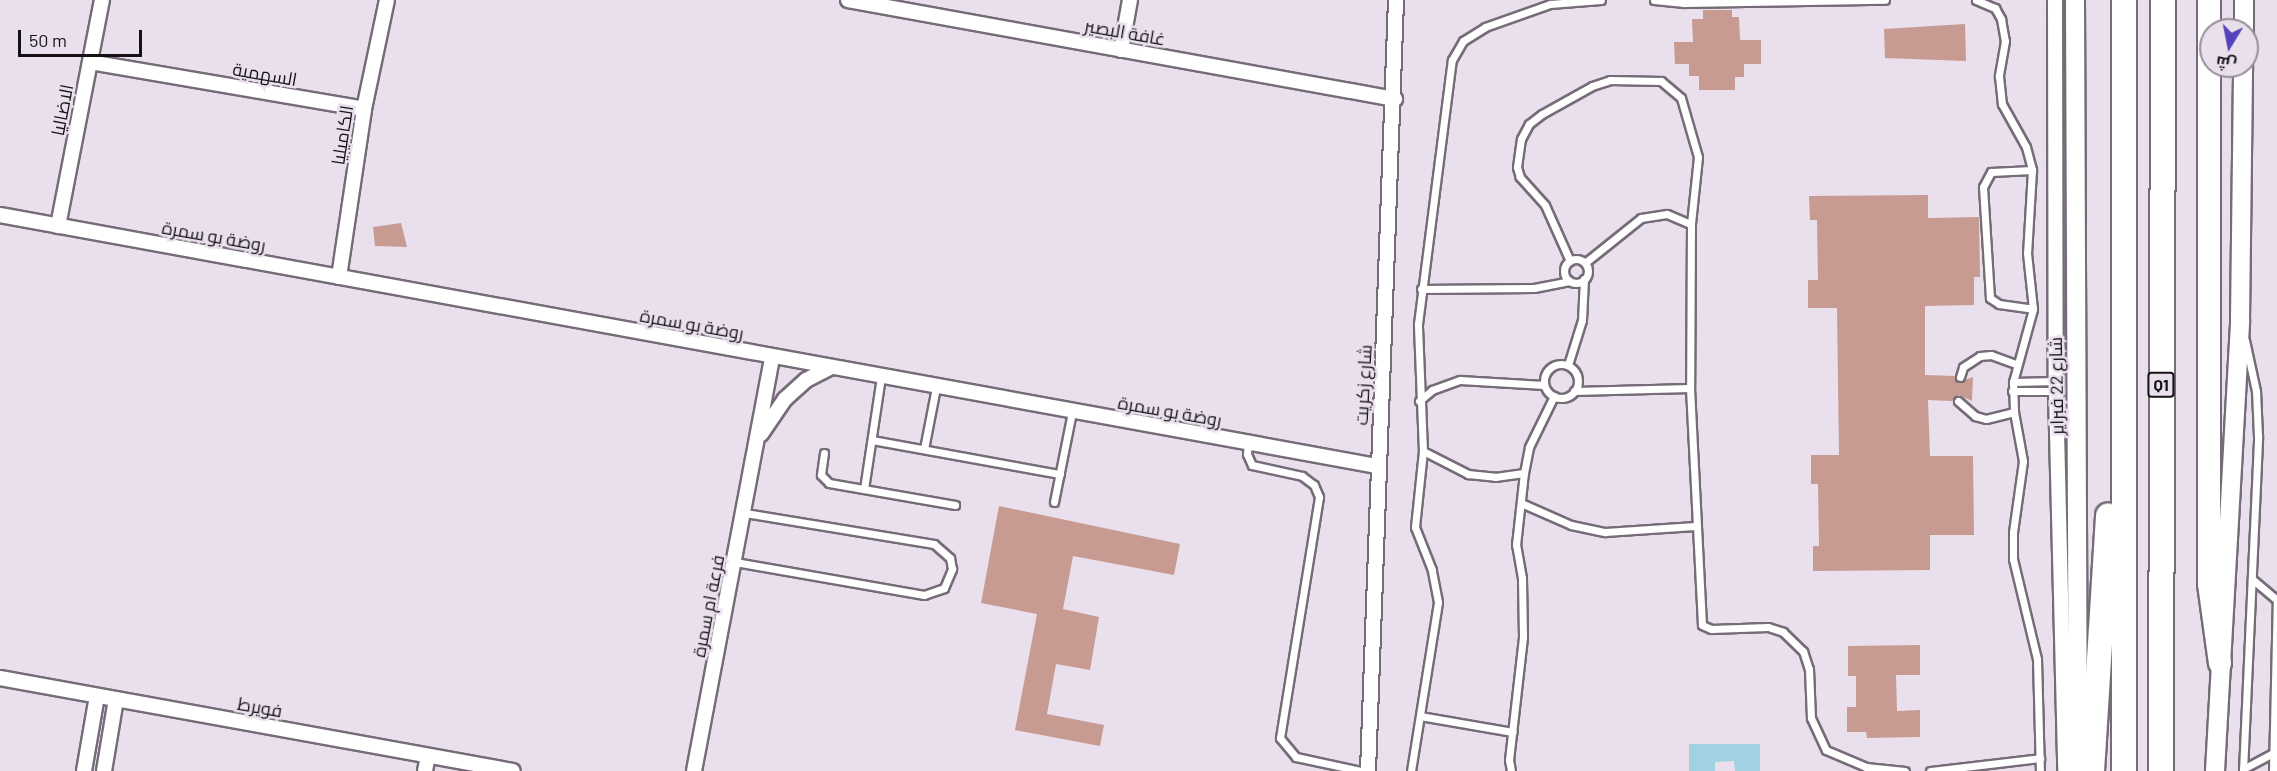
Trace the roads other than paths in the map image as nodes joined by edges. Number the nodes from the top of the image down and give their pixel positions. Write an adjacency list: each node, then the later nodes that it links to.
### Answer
1 (102, 0): 19 (street, الاضاليا)
2 (387, 0): 22 (street, الكاميليا)
3 (848, 0): 18 (street, غافة البصير)
4 (1130, 0): 18 (street)
5 (1396, 0): 21 (street, شارع زكريت)
6 (1601, 0): 32 (lane)
7 (1654, 0): 16 (lane)
8 (1886, 0): 16 (lane)
9 (1976, 0): 23 (lane)
10 (2055, 0): 43 (street, شارع 22 فبراير)
11 (2075, 0): 95 (main road, شارع 22 فبراير)
12 (2124, 0): 59 (highway, Q1)
13 (2163, 0): 98 (highway, Q1)
14 (2209, 0): 72 (highway)
15 (2244, 0): 17 (main road)
16 (1719, 1)
17 (2244, 18)
18 (1121, 50): 21 (street, غافة البصير)
19 (90, 62): 22 (street, السهمية); 26 (street, الاضاليا)
20 (2243, 78): 34 (main road)
21 (1395, 99): 60 (street, شارع زكريت)
22 (364, 110): 29 (street, الكاميليا)
23 (2032, 170): 33 (lane); 33 (lane)
24 (0, 215): 26 (street, روضة بو سمرة)
25 (1691, 224): 27 (lane); 28 (lane); 45 (lane)
26 (58, 226): 29 (street, روضة بو سمرة)
27 (1570, 261): 28 (lane); 31 (lane)
28 (1586, 262): 30 (lane)
29 (339, 277): 35 (street, روضة بو سمرة)
30 (1584, 279): 31 (lane); 37 (lane)
31 (1569, 281): 32 (lane)
32 (1421, 289): 49 (lane)
33 (2033, 309): 36 (lane)
34 (2240, 320): 70 (lane); 72 (main road)
35 (772, 357): 38 (street, روضة بو سمرة); 55 (street, فرعة ام سمرة)
36 (2016, 364): 39 (lane); 41 (lane)
37 (1568, 365): 42 (lane); 46 (lane)
38 (831, 367): 40 (street, روضة بو سمرة); 55 (street, فرعة ام سمرة)
39 (1960, 376)
40 (881, 377): 44 (street, روضة بو سمرة); 53 (lane)
41 (2013, 382): 43 (lane); 47 (lane)
42 (1544, 385): 48 (lane); 49 (lane)
43 (2056, 386): 47 (lane); 94 (street, شارع 22 فبراير)
44 (936, 387): 51 (street, روضة بو سمرة); 56 (lane)
45 (1690, 388): 46 (lane); 68 (lane)
46 (1574, 391): 48 (lane)
47 (2012, 391): 52 (lane)
48 (1554, 396): 61 (lane)
49 (1419, 401): 57 (lane)
50 (1958, 401): 52 (lane)
51 (1072, 412): 54 (street, روضة بو سمرة); 62 (lane)
52 (2014, 412): 80 (lane)
53 (872, 440): 56 (lane); 63 (lane)
54 (1248, 444): 60 (street, روضة بو سمرة); 87 (lane)
55 (755, 447): 67 (street, فرعة ام سمرة)
56 (924, 449): 62 (lane)
57 (1423, 451): 61 (lane); 76 (lane)
58 (824, 453): 63 (lane)
59 (2121, 453): 96 (highway); 97 (highway, Q1)
60 (1377, 466): 88 (street, شارع زكريت)
61 (1524, 473): 65 (lane)
62 (1060, 474): 64 (lane)
63 (864, 489): 66 (lane)
64 (1054, 502)
65 (1521, 503): 68 (lane); 77 (lane)
66 (955, 506)
67 (744, 513): 69 (street, فرعة ام سمرة); 69 (lane)
68 (1695, 526): 91 (lane)
69 (735, 562): 86 (street, فرعة ام سمرة)
70 (2251, 578): 71 (lane); 81 (lane)
71 (2277, 600): 78 (lane)
72 (2220, 663): 99 (main road)
73 (0, 678): 74 (street, فويرط)
74 (97, 696): 75 (street, فويرط); 82 (street)
75 (116, 699): 79 (street, فويرط); 83 (street)
76 (1420, 716): 77 (lane); 89 (lane)
77 (1513, 732): 90 (lane)
78 (2275, 752): 81 (lane); 100 (lane)
79 (428, 756): 84 (street); 85 (street, فويرط)
80 (2040, 758): 92 (lane); 93 (lane)
81 (2243, 770)
82 (84, 771)
83 (104, 771)
84 (425, 771)
85 (513, 771)
86 (694, 771)
87 (1361, 771)
88 (1368, 771)
89 (1411, 771)
90 (1511, 771)
91 (1905, 771)
92 (1930, 771)
93 (2040, 771)
94 (2065, 771)
95 (2078, 771)
96 (2092, 771)
97 (2124, 771)
98 (2161, 771)
99 (2215, 771)
100 (2272, 771)

